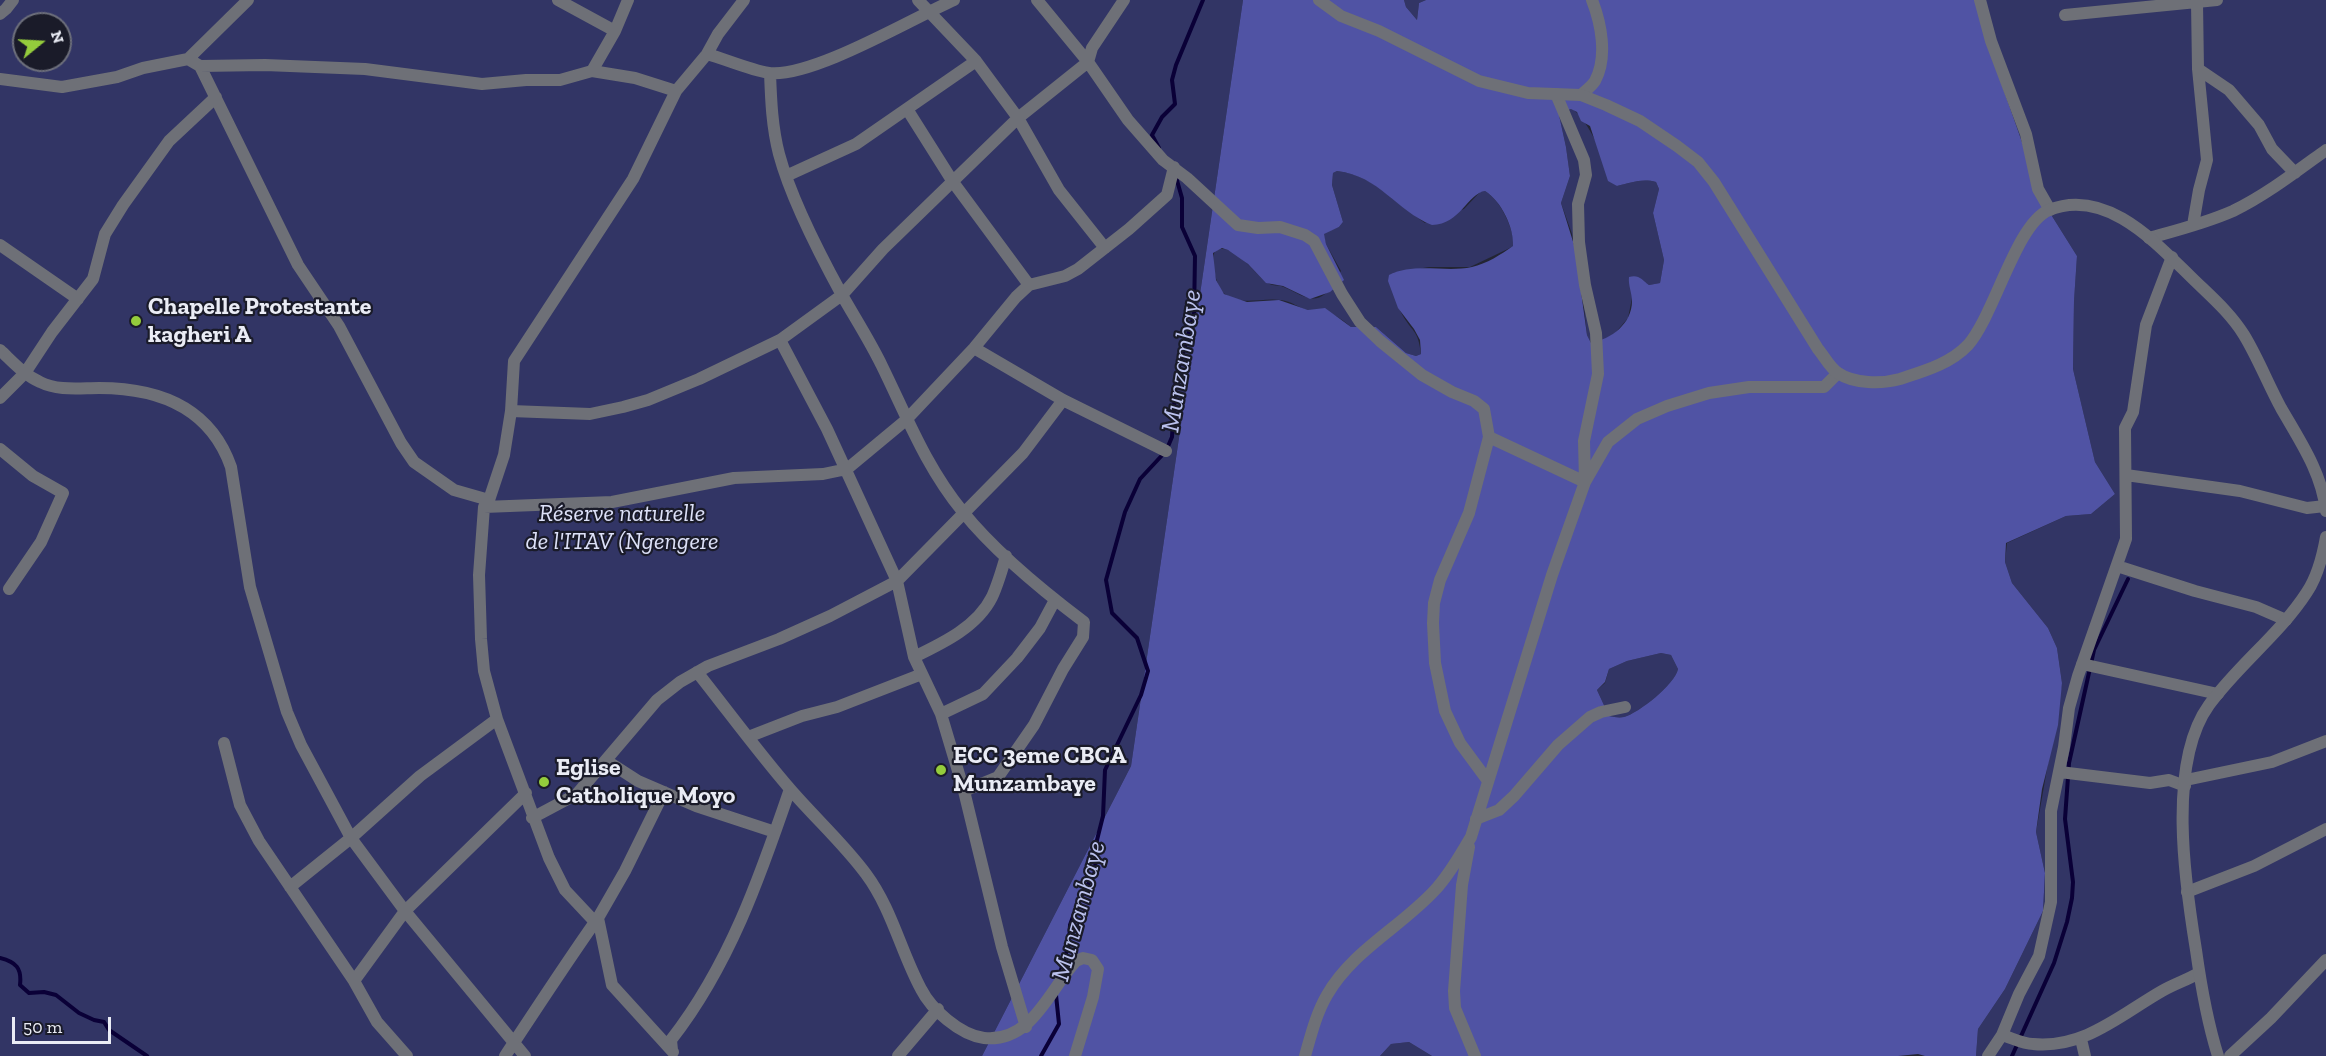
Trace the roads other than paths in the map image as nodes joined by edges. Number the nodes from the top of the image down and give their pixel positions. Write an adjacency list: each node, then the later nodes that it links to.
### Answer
1 (13, 0): 17 (street)
2 (248, 0): 21 (street)
3 (558, 0): 19 (street)
4 (628, 0): 19 (street)
5 (744, 0): 20 (street)
6 (918, 0): 16 (street)
7 (954, 0): 16 (street)
8 (1037, 0): 23 (street)
9 (1125, 0): 23 (street)
10 (1319, 0): 30 (street)
11 (1592, 0): 31 (street)
12 (1980, 0): 40 (street)
13 (2217, 0): 15 (street)
14 (2155, 3): 15 (street); 18 (street)
15 (2198, 3): 25 (street)
16 (927, 11): 22 (street); 27 (street)
17 (0, 14)
18 (2065, 15)
19 (615, 31): 26 (street)
20 (707, 54): 27 (street); 29 (street)
21 (188, 59): 24 (street); 28 (street)
22 (976, 60): 33 (street); 34 (street)
23 (1088, 62): 34 (street); 36 (street)
24 (200, 66): 26 (street); 32 (street)
25 (2198, 69): 37 (street); 41 (street)
26 (592, 71): 29 (street)
27 (770, 73): 38 (street)
28 (0, 79)
29 (676, 91): 56 (street)
30 (1556, 94): 31 (street); 63 (street)
31 (1581, 95): 53 (street)
32 (216, 97): 48 (street); 64 (street)
33 (907, 109): 38 (street); 39 (street)
34 (1018, 118): 39 (street); 44 (street)
35 (2326, 150): 37 (street)
36 (1168, 164): 44 (street); 58 (street)
37 (2295, 173): 41 (street)
38 (786, 176): 47 (street)
39 (953, 182): 46 (street); 47 (street)
40 (2050, 210): 42 (street); 53 (street)
41 (2193, 225): 42 (street)
42 (2150, 238): 45 (street)
43 (0, 245): 48 (street)
44 (1105, 248): 46 (street)
45 (2172, 257): 62 (street); 65 (street)
46 (1029, 285): 50 (street)
47 (842, 295): 49 (street); 57 (street)
48 (78, 299): 52 (street)
49 (780, 340): 56 (street); 61 (street)
50 (974, 348): 55 (street); 57 (street)
51 (0, 350): 52 (street)
52 (25, 373): 54 (street); 99 (street)
53 (1838, 373): 63 (street)
54 (0, 398)
55 (1063, 400): 60 (street); 67 (street)
56 (511, 411): 64 (street)
57 (906, 420): 61 (street); 67 (street)
58 (1489, 437): 63 (street); 88 (street)
59 (0, 449): 72 (street)
60 (1166, 451)
61 (847, 469): 64 (street); 71 (street)
62 (2126, 475): 65 (street); 70 (street)
63 (1585, 482): 88 (street)
64 (486, 503): 82 (street)
65 (2325, 506): 66 (street)
66 (2326, 511)
67 (965, 514): 69 (street); 71 (street)
68 (2326, 537): 74 (street)
69 (1006, 556): 73 (street); 75 (street)
70 (2117, 566): 74 (street); 76 (street)
71 (897, 581): 75 (street); 77 (street)
72 (9, 589)
73 (1055, 600): 81 (street); 91 (street)
74 (2286, 620): 79 (street)
75 (914, 657): 78 (street)
76 (2082, 664): 79 (street); 87 (street)
77 (697, 672): 83 (street); 86 (street)
78 (922, 674): 81 (street); 83 (street)
79 (2218, 694): 89 (street)
80 (1625, 707): 95 (street)
81 (941, 714): 91 (street)
82 (497, 719): 93 (street); 99 (street)
83 (748, 737): 90 (street)
84 (2326, 741): 89 (street)
85 (224, 743): 100 (street)
86 (607, 760): 92 (street); 94 (street)
87 (2060, 772): 89 (street); 109 (street)
88 (1488, 781): 95 (street)
89 (2186, 783): 101 (street)
90 (790, 789): 97 (street); 107 (street)
91 (964, 791): 108 (street)
92 (664, 792): 97 (street); 103 (street)
93 (526, 793): 94 (street); 102 (street)
94 (532, 818): 103 (street)
95 (1476, 819): 98 (street)
96 (2326, 829): 101 (street)
97 (775, 832): 112 (street)
98 (1471, 837): 118 (street); 119 (street)
99 (351, 838): 100 (street); 102 (street)
100 (291, 887): 106 (street)
101 (2187, 892): 105 (street)
102 (405, 910): 106 (street); 111 (street)
103 (597, 920): 111 (street); 112 (street)
104 (2326, 960): 123 (street)
105 (2199, 973): 110 (street); 122 (street)
106 (354, 981): 113 (street)
107 (938, 1009): 108 (street); 116 (street)
108 (1026, 1027): 117 (street)
109 (2002, 1035): 110 (street); 120 (street)
110 (2081, 1039): 121 (street)
111 (514, 1042): 114 (street); 115 (street)
112 (673, 1053)
113 (407, 1056)
114 (505, 1056)
115 (525, 1056)
116 (898, 1056)
117 (1075, 1056)
118 (1305, 1056)
119 (1475, 1056)
120 (1988, 1056)
121 (2085, 1056)
122 (2218, 1056)
123 (2230, 1056)

